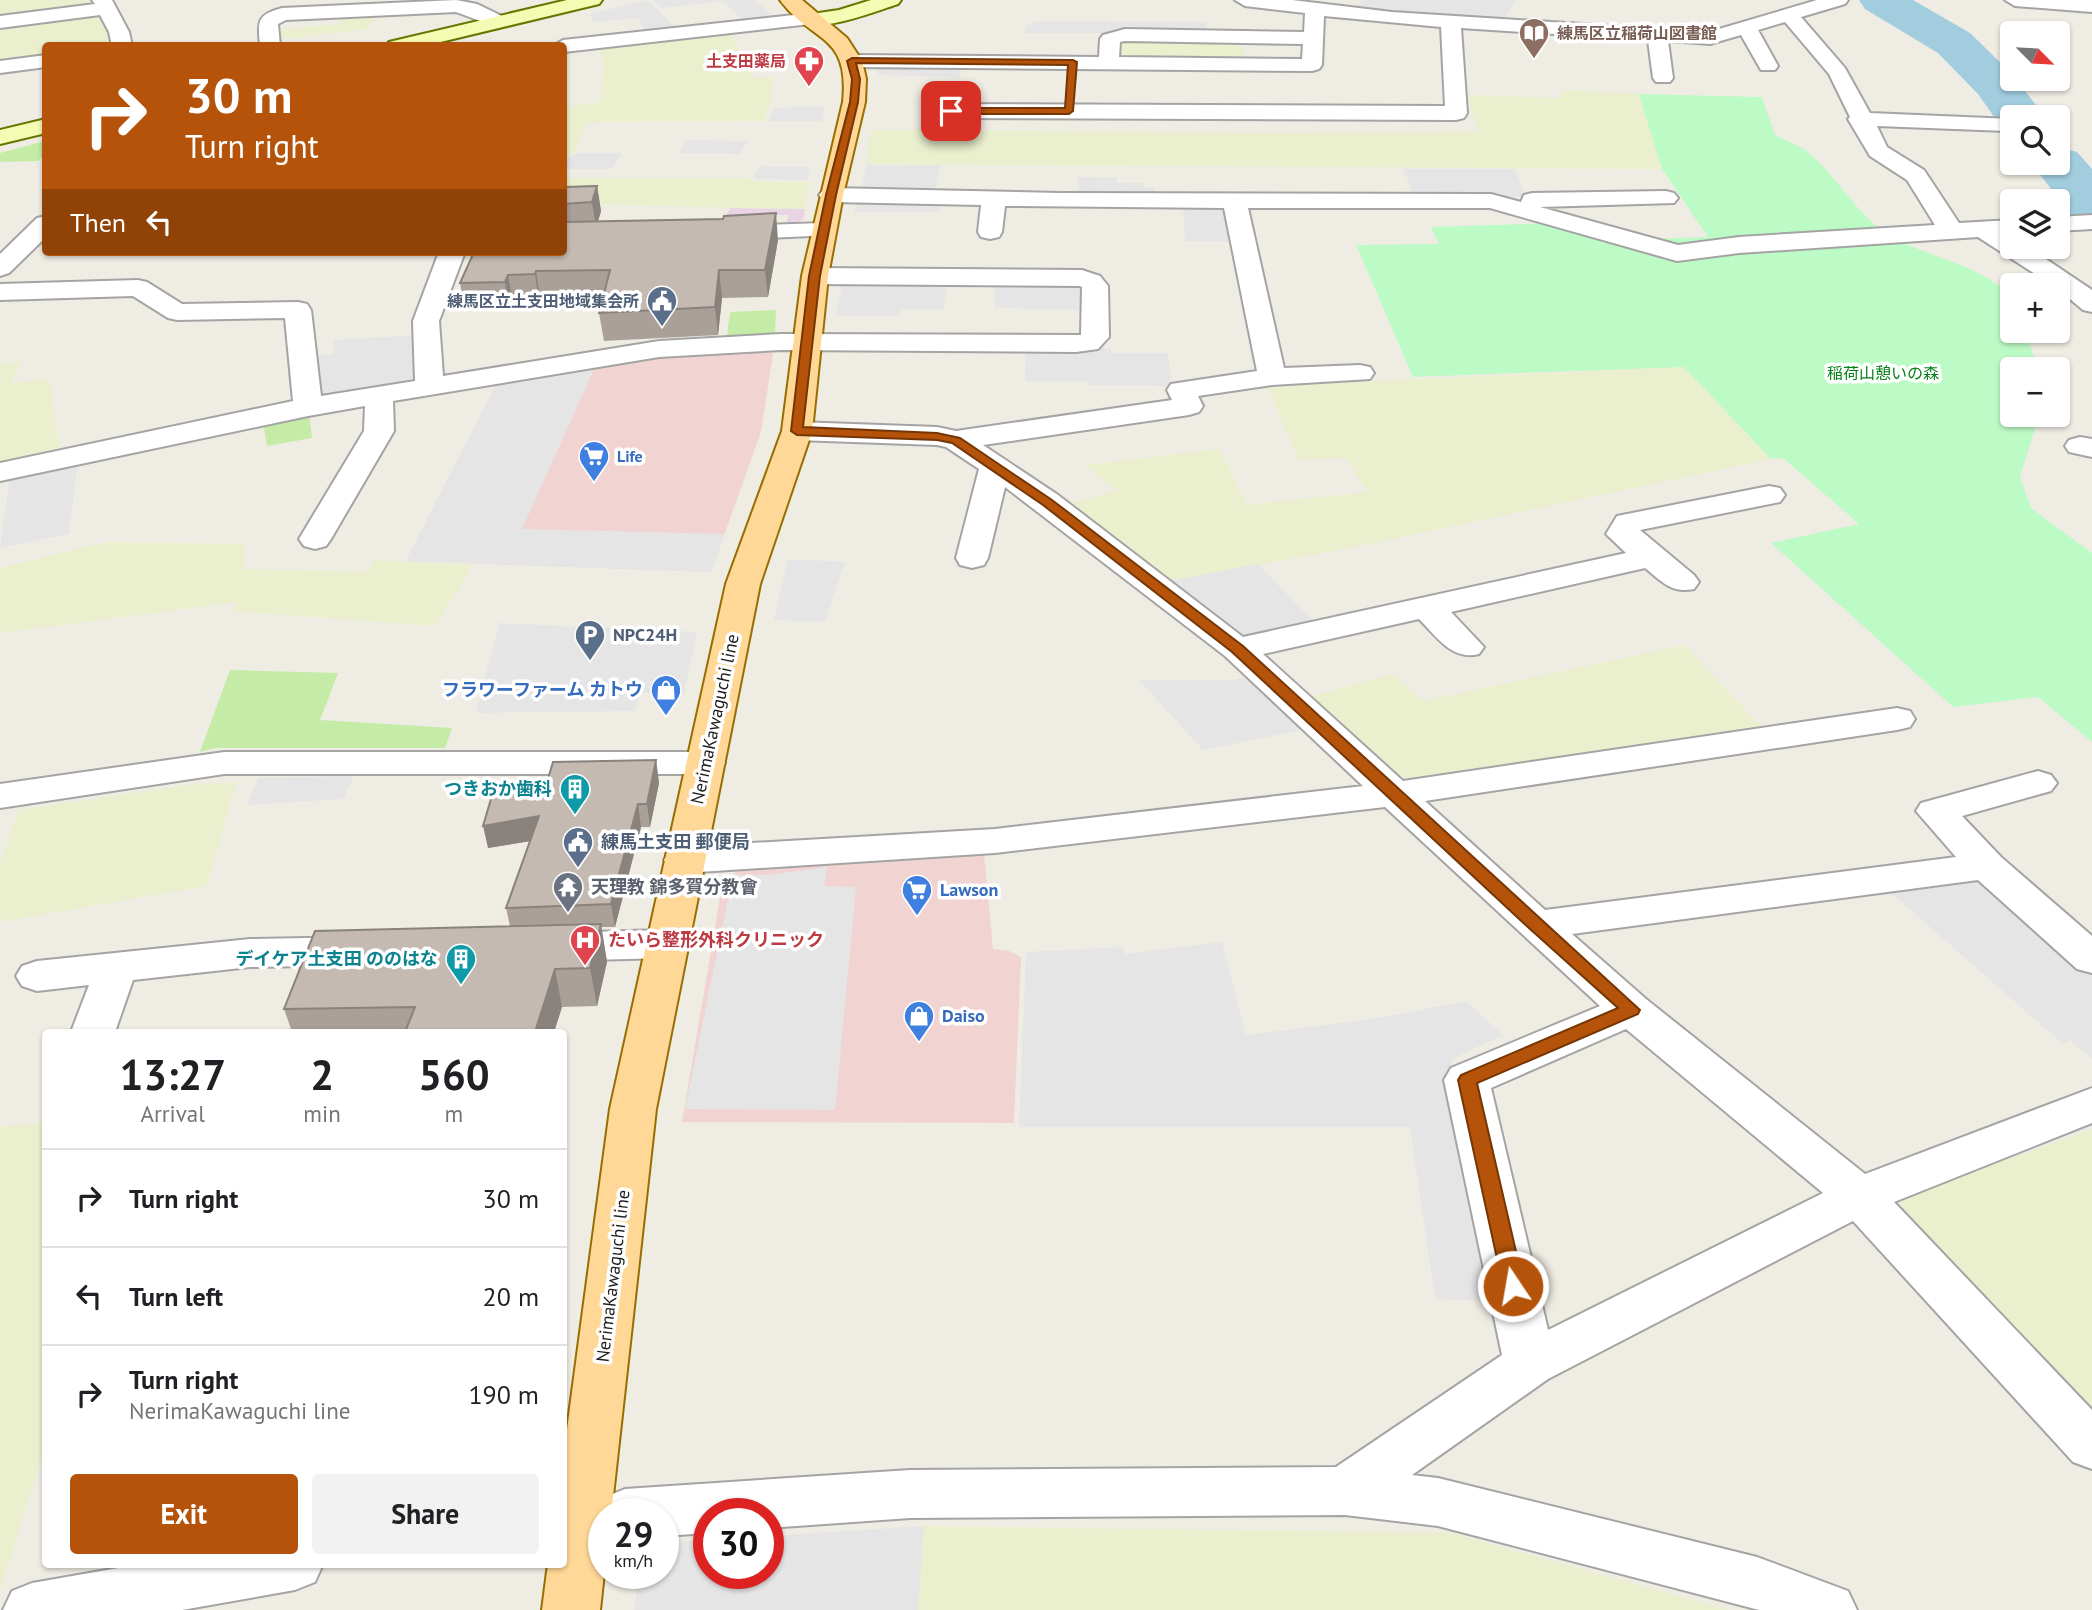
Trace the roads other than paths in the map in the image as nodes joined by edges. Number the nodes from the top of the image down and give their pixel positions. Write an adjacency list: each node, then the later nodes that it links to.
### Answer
1 (592, 0): 14 (main road)
2 (891, 0): 9 (main road)
3 (1245, 0): 10 (street)
4 (1838, 0): 12 (street)
5 (2015, 0): 6 (street)
6 (2080, 3)
7 (105, 4): 13 (street); 20 (street)
8 (1344, 6): 10 (street); 15 (street)
9 (801, 9): 23 (street); 24 (main road)
10 (1315, 9): 19 (street)
11 (1558, 9): 17 (street)
12 (1790, 16): 16 (street); 33 (street)
13 (0, 22)
14 (499, 22): 21 (street); 22 (main road)
15 (1451, 22): 17 (street); 32 (street)
16 (1747, 27): 18 (street); 28 (street)
17 (1548, 28): 18 (street)
18 (1656, 28): 30 (street)
19 (1314, 38): 27 (street); 27 (street)
20 (120, 42)
21 (270, 42)
22 (413, 42)
23 (567, 45)
24 (852, 61): 26 (street); 41 (main road, NerimaKawaguchi line)
25 (42, 62): 29 (street)
26 (1073, 62): 27 (street); 32 (street)
27 (1109, 63)
28 (1768, 66)
29 (0, 67)
30 (1663, 78)
31 (951, 111): 32 (street)
32 (1069, 111)
33 (1860, 119): 34 (street); 48 (street)
34 (2000, 124)
35 (42, 127): 36 (main road)
36 (0, 137)
37 (994, 198): 39 (street); 41 (street); 47 (street)
38 (1666, 198): 40 (street)
39 (1235, 199): 40 (street); 57 (street)
40 (1491, 201): 48 (street)
41 (827, 212): 49 (street); 52 (main road, NerimaKawaguchi line)
42 (2091, 222): 43 (street)
43 (2070, 223)
44 (42, 227): 51 (street)
45 (2000, 229): 46 (street)
46 (1985, 230): 48 (street); 54 (street)
47 (989, 232)
48 (1952, 232)
49 (710, 234)
50 (450, 256): 58 (street)
51 (0, 268)
52 (815, 276): 55 (main road, NerimaKawaguchi line); 55 (street)
53 (0, 292): 60 (street)
54 (2092, 304)
55 (806, 342): 58 (street); 61 (main road, NerimaKawaguchi line)
56 (1360, 373): 57 (street)
57 (1272, 377): 62 (street)
58 (430, 387): 59 (street)
59 (379, 396): 60 (street); 66 (street)
60 (308, 407): 64 (street)
61 (797, 431): 62 (street); 74 (main road, NerimaKawaguchi line)
62 (956, 440): 63 (street)
63 (994, 468): 68 (street); 72 (street)
64 (0, 472)
65 (1769, 495): 67 (street)
66 (315, 540)
67 (1651, 557): 69 (street); 70 (street)
68 (972, 558)
69 (1682, 582)
70 (1427, 607): 71 (street); 72 (street)
71 (1467, 647)
72 (1237, 649): 76 (street)
73 (1897, 719): 76 (street)
74 (706, 763): 77 (street); 78 (main road, NerimaKawaguchi line)
75 (2038, 783): 79 (street)
76 (1397, 794): 78 (street); 80 (street)
77 (0, 796)
78 (684, 860): 81 (main road, NerimaKawaguchi line)
79 (1987, 866): 80 (street); 84 (street)
80 (1536, 925): 87 (street)
81 (666, 944): 82 (street); 94 (main road, NerimaKawaguchi line)
82 (516, 947)
83 (390, 950): 85 (street)
84 (2092, 959)
85 (116, 968): 86 (street); 88 (street)
86 (37, 976)
87 (1631, 1010): 90 (street); 91 (street)
88 (94, 1029)
89 (2092, 1105): 90 (street)
90 (1859, 1196): 91 (street); 92 (street)
91 (1530, 1364): 93 (street)
92 (2092, 1446)
93 (1345, 1491): 95 (street); 100 (street)
94 (596, 1498)
95 (679, 1510)
96 (588, 1541): 99 (main road, NerimaKawaguchi line)
97 (272, 1568): 98 (street)
98 (32, 1610)
99 (571, 1610)
100 (1828, 1610)

